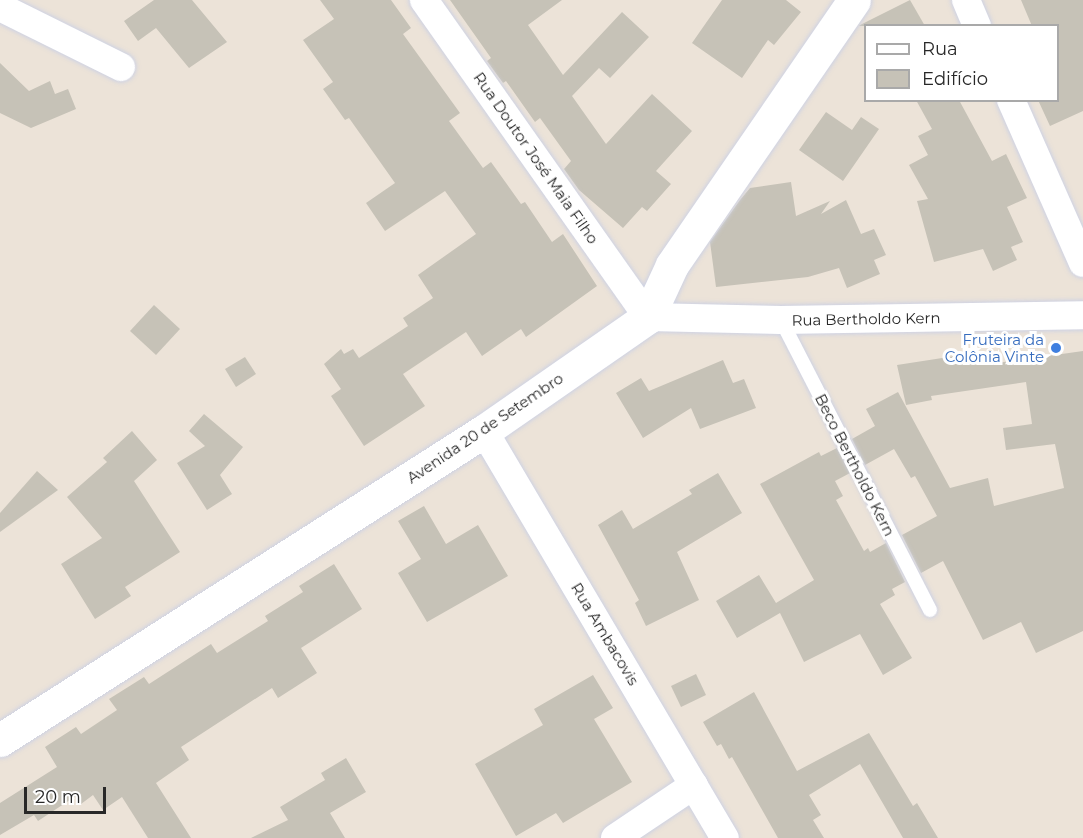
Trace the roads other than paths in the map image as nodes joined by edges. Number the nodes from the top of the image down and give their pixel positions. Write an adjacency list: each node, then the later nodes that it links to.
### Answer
1 (424, 0): 10 (street, Rua Doutor José Maia Filho)
2 (966, 0): 5 (street)
3 (848, 3): 10 (street)
4 (0, 7): 6 (street)
5 (976, 24)
6 (121, 67)
7 (1012, 102): 8 (street)
8 (1083, 263)
9 (1083, 315): 11 (street, Rua Bertholdo Kern)
10 (648, 317): 11 (street, Rua Bertholdo Kern); 12 (street, Avenida 20 de Setembro)
11 (781, 320): 13 (lane, Beco Bertholdo Kern)
12 (484, 431): 14 (street, Avenida 20 de Setembro); 15 (street, Rua Ambacovis)
13 (930, 610)
14 (0, 740)
15 (694, 785): 16 (street); 17 (street, Rua Ambacovis)
16 (615, 838)
17 (726, 838)

